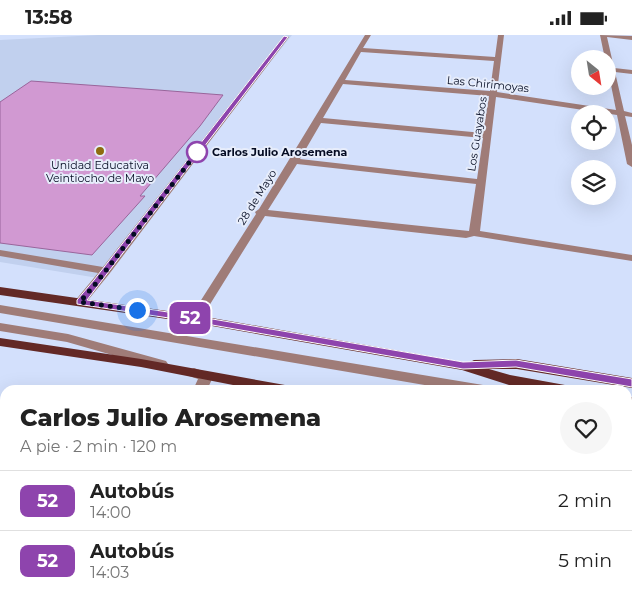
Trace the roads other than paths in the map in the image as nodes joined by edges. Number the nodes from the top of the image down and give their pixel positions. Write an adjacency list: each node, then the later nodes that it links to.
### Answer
1 (368, 35): 6 (street, 28 de Mayo)
2 (501, 35): 8 (street, Los Guayabos)
3 (603, 35): 5 (street); 7 (street)
4 (286, 37): 25 (street)
5 (632, 38)
6 (359, 50): 8 (street); 11 (street, 28 de Mayo)
7 (606, 50)
8 (498, 59): 13 (street, Los Guayabos)
9 (616, 70): 10 (street)
10 (632, 72)
11 (340, 82): 13 (street, Las Chirimoyas); 16 (street, 28 de Mayo)
12 (616, 92): 14 (street)
13 (494, 94): 14 (street, Las Chirimoyas); 17 (street, Los Guayabos)
14 (621, 113): 15 (street, Las Chirimoyas); 19 (street)
15 (632, 115)
16 (317, 120): 17 (street); 18 (street, 28 de Mayo)
17 (487, 136): 20 (street, Los Guayabos)
18 (294, 161): 20 (street); 21 (street, 28 de Mayo)
19 (632, 164)
20 (481, 182): 22 (street, Los Guayabos)
21 (260, 212): 22 (street); 29 (street, 28 de Mayo)
22 (473, 234): 24 (street)
23 (0, 253): 25 (street)
24 (632, 257)
25 (106, 271): 27 (street)
26 (0, 291): 27 (main road)
27 (80, 302): 29 (main road)
28 (0, 309): 37 (street)
29 (195, 319): 32 (main road)
30 (0, 327): 33 (street)
31 (0, 343): 33 (main road)
32 (463, 366): 34 (main road); 38 (main road)
33 (206, 377): 35 (street); 36 (main road)
34 (632, 383)
35 (202, 385)
36 (239, 385)
37 (453, 385)
38 (537, 385)

